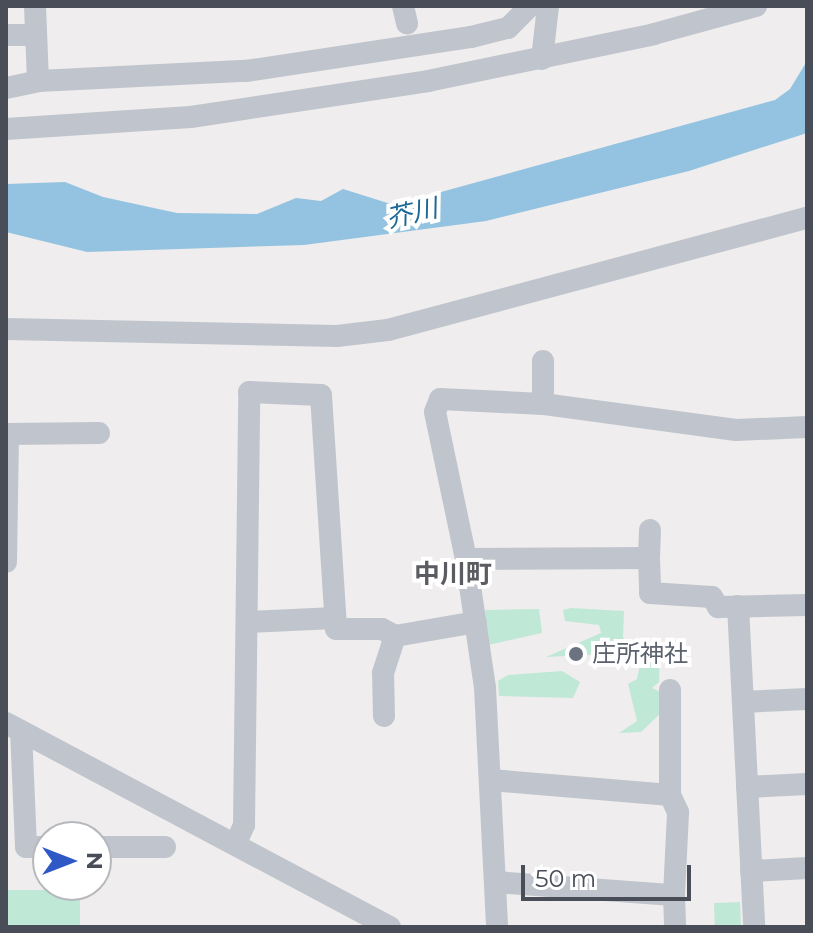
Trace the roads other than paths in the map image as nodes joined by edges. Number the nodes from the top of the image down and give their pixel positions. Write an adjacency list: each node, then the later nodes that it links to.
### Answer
1 (35, 6): 6 (street)
2 (530, 6): 8 (street)
3 (548, 6): 7 (street)
4 (756, 6): 7 (street)
5 (6, 35): 6 (street)
6 (36, 35): 8 (street)
7 (542, 59): 10 (street)
8 (38, 81): 9 (street)
9 (6, 88)
10 (6, 129)
11 (807, 218): 12 (street)
12 (6, 329)
13 (543, 361): 14 (street)
14 (543, 404): 15 (street); 19 (street)
15 (807, 427)
16 (99, 433): 20 (street)
17 (650, 530): 18 (street)
18 (649, 558): 19 (street); 22 (street)
19 (466, 559): 25 (street)
20 (6, 562)
21 (807, 605): 22 (street)
22 (728, 606): 29 (street)
23 (335, 618): 24 (street); 24 (street); 26 (street)
24 (248, 622): 37 (street)
25 (476, 622): 26 (street); 32 (street)
26 (395, 636): 30 (street)
27 (670, 690): 35 (street)
28 (807, 699): 29 (street)
29 (743, 702): 34 (street)
30 (384, 716)
31 (13, 727): 36 (street); 37 (street)
32 (491, 780): 35 (street); 43 (street)
33 (807, 784): 34 (street)
34 (747, 787): 42 (street)
35 (670, 795): 44 (street)
36 (15, 807): 38 (street)
37 (240, 835): 45 (street)
38 (32, 847)
39 (112, 847): 40 (street)
40 (165, 847)
41 (807, 868): 42 (street)
42 (751, 871): 48 (street)
43 (495, 882): 44 (street); 46 (street)
44 (674, 895): 47 (street)
45 (390, 927)
46 (497, 927)
47 (675, 927)
48 (754, 927)

